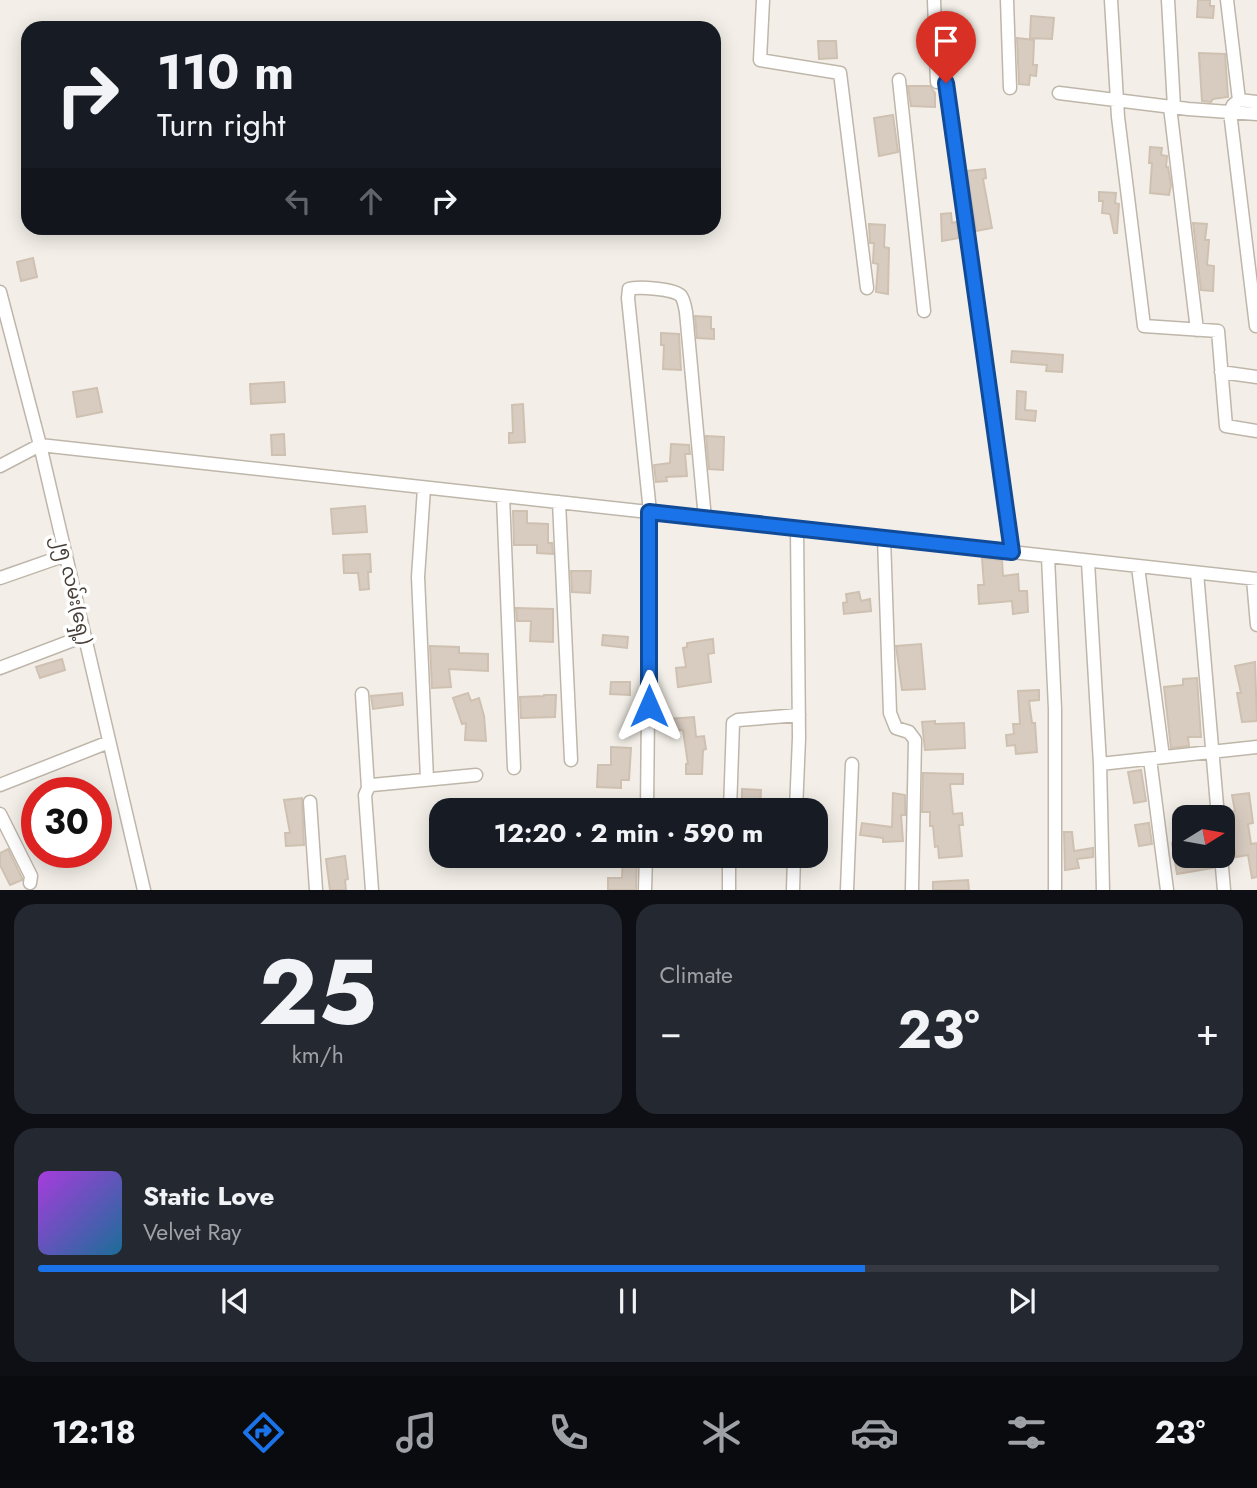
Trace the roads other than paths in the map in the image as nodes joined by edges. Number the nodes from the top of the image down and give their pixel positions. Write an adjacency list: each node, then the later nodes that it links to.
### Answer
1 (762, 0): 16 (street)
2 (934, 0): 33 (street)
3 (1007, 0): 8 (street)
4 (1111, 0): 10 (street)
5 (1168, 0): 13 (street)
6 (1227, 0): 11 (street)
7 (898, 80): 18 (street)
8 (1010, 88)
9 (1059, 93): 10 (street)
10 (1118, 100): 13 (street); 20 (street)
11 (1239, 100): 12 (street); 14 (street)
12 (1257, 102)
13 (1172, 107): 14 (street); 20 (street)
14 (1230, 112): 15 (street); 19 (street)
15 (1257, 114)
16 (867, 288)
17 (0, 292): 24 (street, ၂၅ လမ်း(ရှေ့))
18 (924, 311)
19 (1256, 326)
20 (1197, 330): 21 (street)
21 (1222, 372): 22 (street); 23 (street)
22 (1257, 377)
23 (1257, 431)
24 (40, 445): 25 (street); 26 (street); 34 (street, ၂၅ လမ်း(ရှေ့))
25 (0, 466)
26 (424, 488): 27 (street); 55 (street)
27 (503, 496): 28 (street); 53 (street)
28 (559, 502): 29 (street); 50 (street)
29 (649, 512): 30 (street); 30 (street); 58 (street)
30 (705, 519): 31 (street)
31 (797, 529): 32 (street); 45 (street)
32 (884, 538): 33 (street); 76 (street)
33 (1012, 552): 35 (street)
34 (66, 555): 39 (street); 42 (street, ၂၅ လမ်း(ရှေ့))
35 (1048, 557): 36 (street); 77 (street)
36 (1088, 562): 37 (street); 52 (street)
37 (1138, 567): 38 (street); 49 (street)
38 (1197, 573): 40 (street); 48 (street)
39 (0, 578)
40 (1255, 579): 41 (street)
41 (1257, 625)
42 (84, 636): 43 (street); 46 (street, ၂၅ လမ်း(ရှေ့))
43 (0, 668)
44 (362, 694): 57 (street)
45 (799, 715): 59 (street); 60 (street)
46 (109, 742): 56 (street); 69 (street, ၂၅ လမ်း(ရှေ့))
47 (1257, 747): 48 (street)
48 (1212, 752): 49 (street); 62 (street)
49 (1157, 758): 52 (street); 79 (street)
50 (571, 760)
51 (852, 764): 75 (street)
52 (1100, 764): 78 (street)
53 (514, 768)
54 (476, 775): 55 (street)
55 (427, 779): 57 (street)
56 (0, 785)
57 (368, 788): 71 (street)
58 (647, 798)
59 (730, 798)
60 (796, 798)
61 (310, 802): 70 (street)
62 (1217, 805)
63 (0, 814): 68 (street)
64 (646, 868): 72 (street)
65 (729, 868): 73 (street)
66 (794, 868): 74 (street)
67 (1222, 868): 80 (street)
68 (30, 883)
69 (144, 890)
70 (316, 890)
71 (372, 890)
72 (645, 890)
73 (729, 890)
74 (793, 890)
75 (847, 890)
76 (912, 890)
77 (1055, 890)
78 (1103, 890)
79 (1167, 890)
80 (1224, 890)

